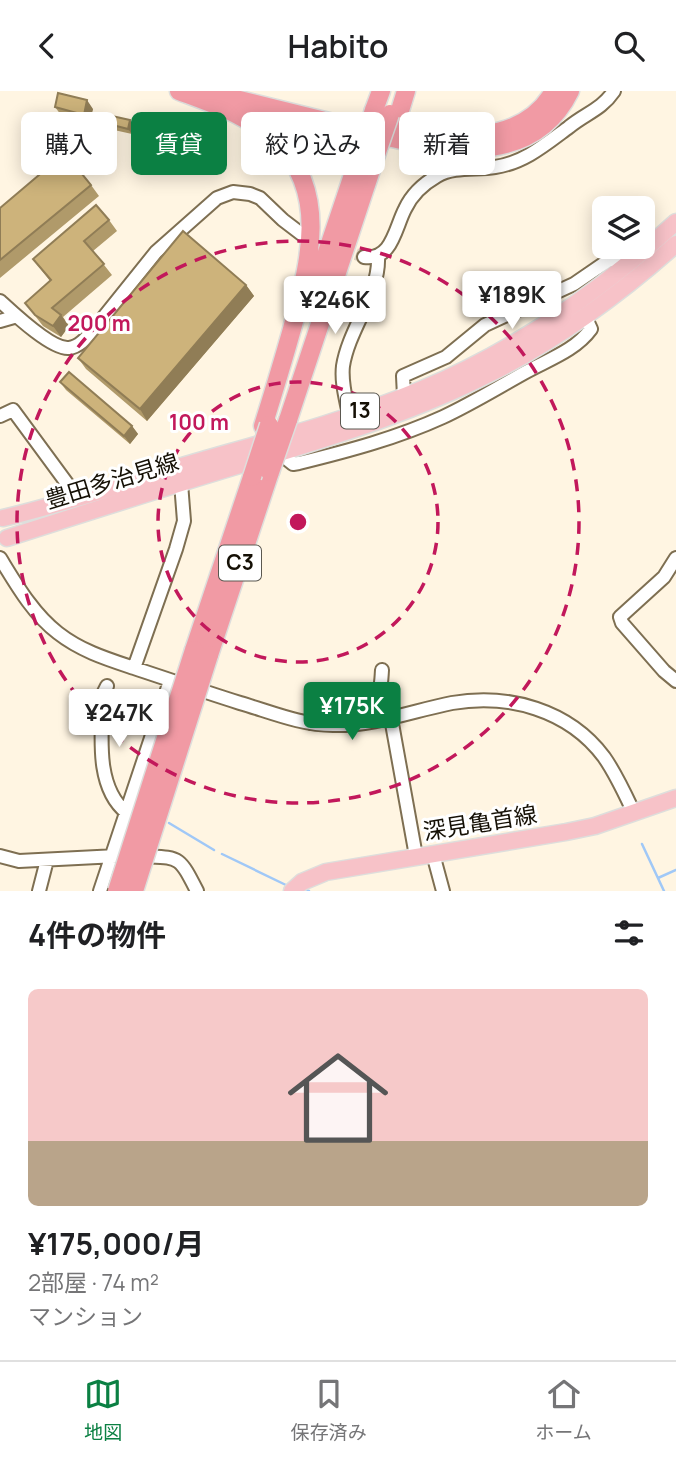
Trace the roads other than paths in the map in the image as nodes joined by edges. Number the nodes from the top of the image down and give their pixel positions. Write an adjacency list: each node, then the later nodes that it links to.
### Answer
1 (180, 91): 26 (highway)
2 (204, 91): 8 (highway)
3 (252, 91): 7 (highway)
4 (381, 91): 10 (highway, C3)
5 (398, 91): 10 (highway, C3)
6 (406, 91): 10 (highway)
7 (554, 91)
8 (570, 91)
9 (614, 91): 17 (street)
10 (387, 113): 11 (highway, C3, bridge)
11 (385, 119)
12 (365, 175): 26 (highway, C3)
13 (367, 175): 33 (highway, C3, bridge)
14 (676, 222): 19 (main road, 豊田多治見線 / 13)
15 (304, 236): 21 (street)
16 (676, 244): 27 (main road, 豊田多治見線 / 13)
17 (378, 256): 18 (street); 24 (street)
18 (364, 257)
19 (625, 268): 23 (main road, 豊田多治見線 / 13); 23 (street)
20 (0, 301): 21 (street)
21 (14, 317): 22 (street)
22 (0, 321)
23 (404, 396): 24 (main road, 豊田多治見線 / 13)
24 (349, 415): 28 (main road, 豊田多治見線 / 13)
25 (0, 416): 28 (street)
26 (266, 426): 33 (highway, C3, bridge)
27 (181, 483): 30 (main road, 豊田多治見線 / 13); 34 (street)
28 (76, 497): 29 (main road, 豊田多治見線 / 13)
29 (1, 517): 30 (main road, 豊田多治見線 / 13)
30 (4, 544)
31 (0, 558): 34 (street)
32 (676, 558): 37 (street)
33 (201, 652): 51 (highway, C3, bridge); 52 (highway, C3, bridge)
34 (134, 668): 36 (street)
35 (382, 670): 40 (street)
36 (170, 681): 40 (street); 42 (street)
37 (676, 681)
38 (107, 686): 42 (street)
39 (391, 718): 40 (street); 43 (street); 47 (street)
40 (310, 723)
41 (676, 798): 43 (main road, 深見亀首線)
42 (127, 813): 45 (street)
43 (634, 813): 44 (main road, 深見亀首線)
44 (433, 854): 47 (main road, 深見亀首線); 55 (street)
45 (112, 855): 48 (street); 50 (street); 53 (street)
46 (0, 856): 48 (street)
47 (416, 856): 54 (main road, 深見亀首線)
48 (47, 860): 49 (street)
49 (38, 891)
50 (100, 891)
51 (117, 891)
52 (134, 891)
53 (197, 891)
54 (292, 891)
55 (443, 891)

